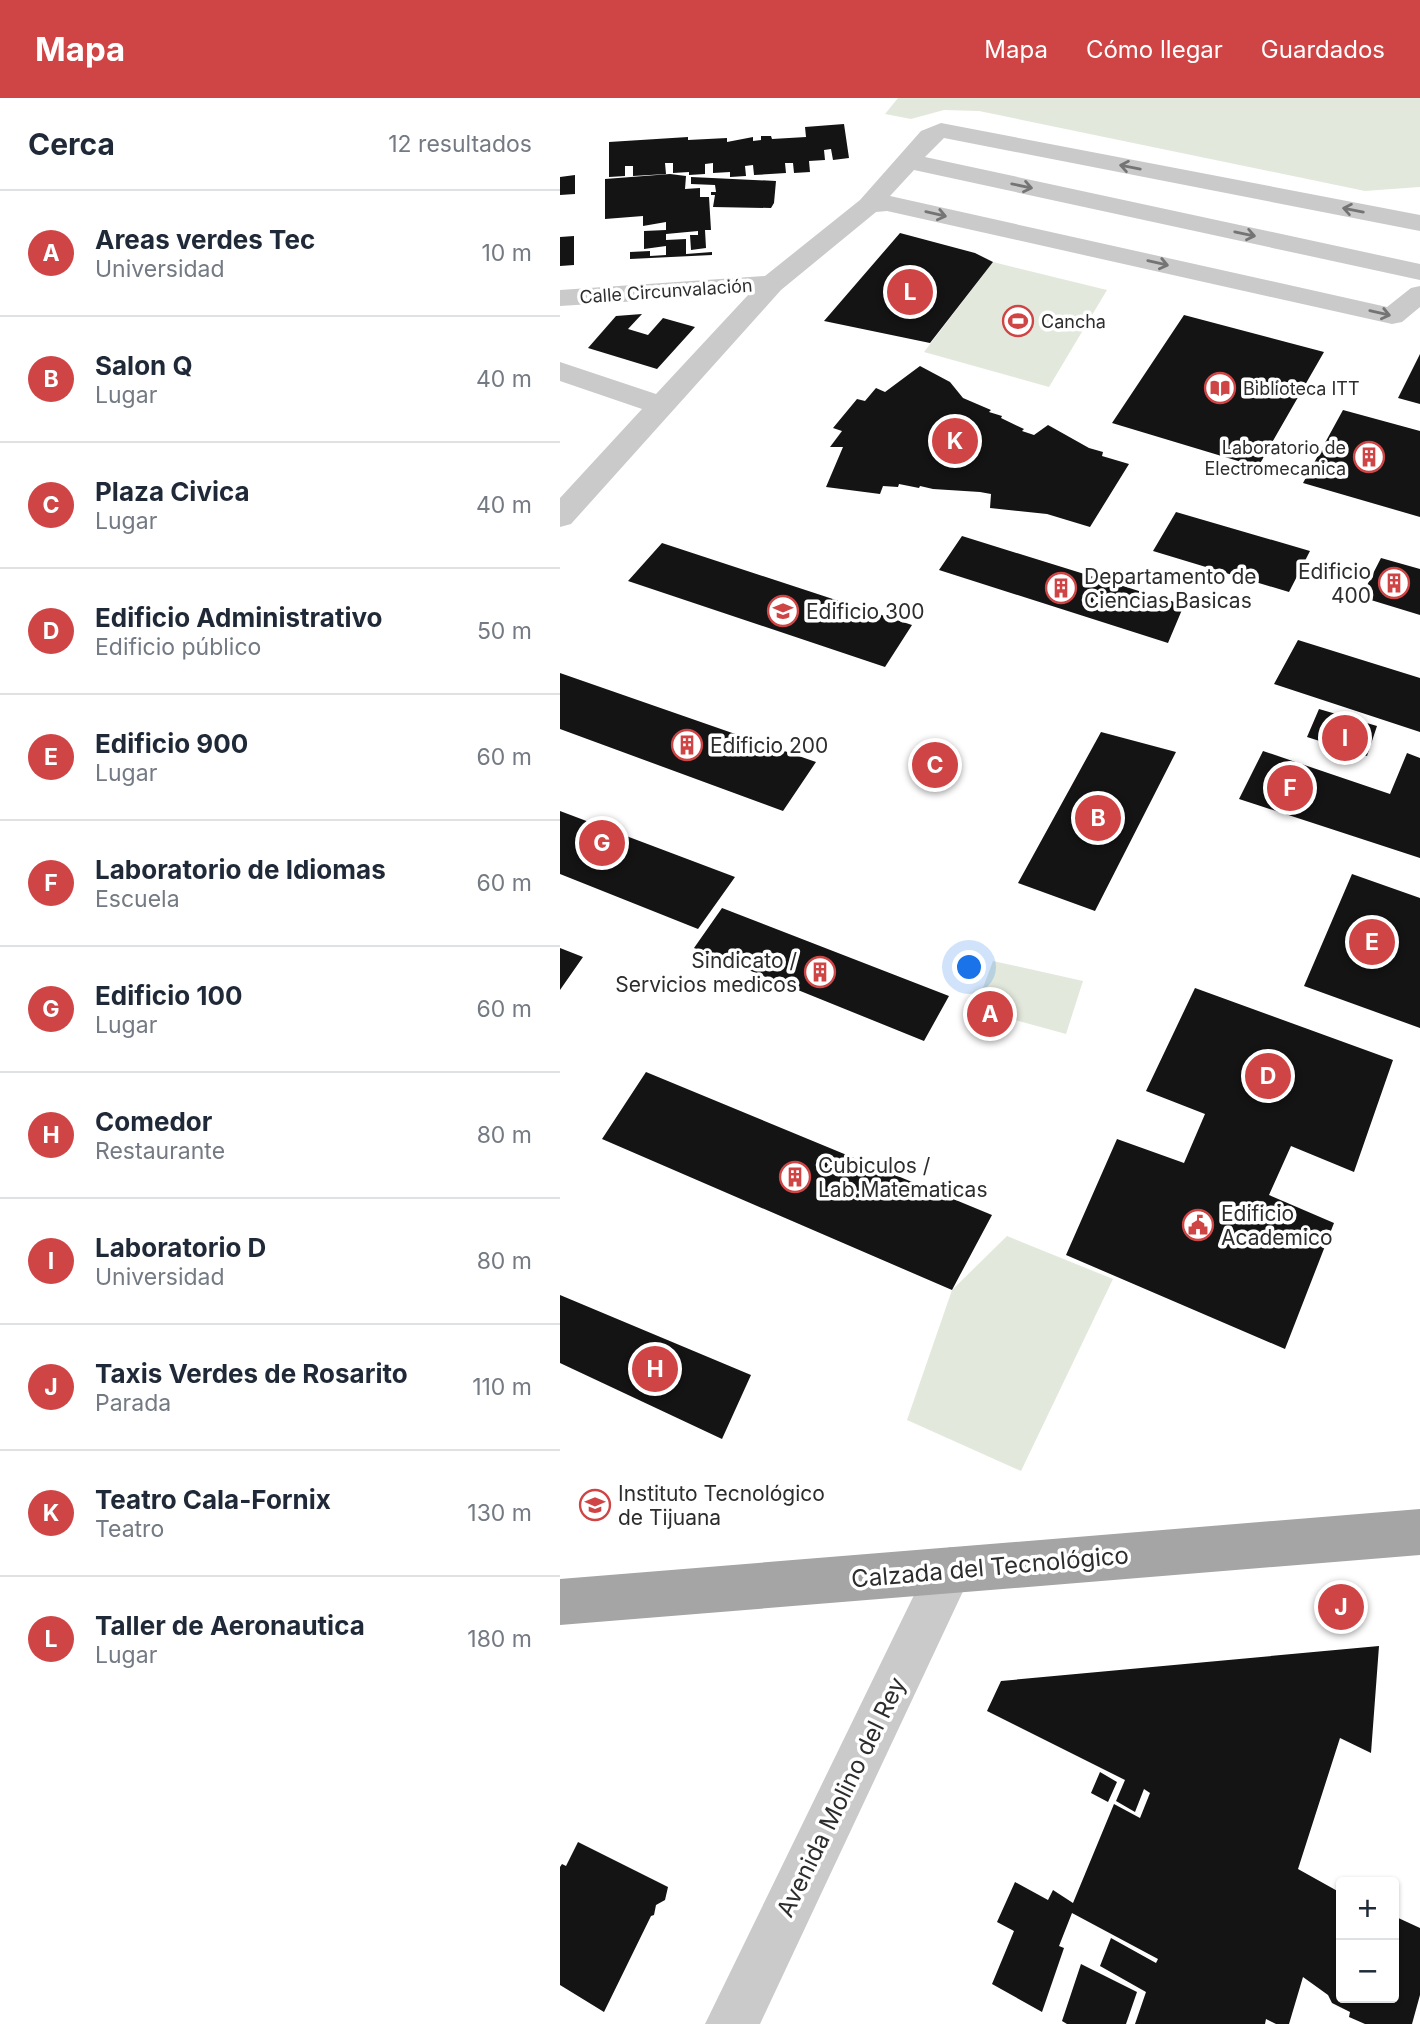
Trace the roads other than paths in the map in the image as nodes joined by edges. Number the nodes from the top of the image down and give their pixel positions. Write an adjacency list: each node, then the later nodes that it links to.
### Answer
1 (908, 161): 2 (street); 3 (street, one-way to 1); 4 (street, one-way to 4)
2 (869, 205): 5 (street); 6 (street, one-way to 6)
3 (1420, 223)
4 (1420, 272)
5 (772, 284): 7 (street, Calle Circunvalación); 9 (street)
6 (1420, 294)
7 (560, 298)
8 (560, 371): 9 (street)
9 (662, 405): 10 (street)
10 (560, 517)
11 (1420, 1532): 12 (main road, Calzada del Tecnológico)
12 (950, 1570): 13 (main road, Calzada del Tecnológico); 14 (street, Avenida Molino del Rey)
13 (560, 1602)
14 (732, 2024)

